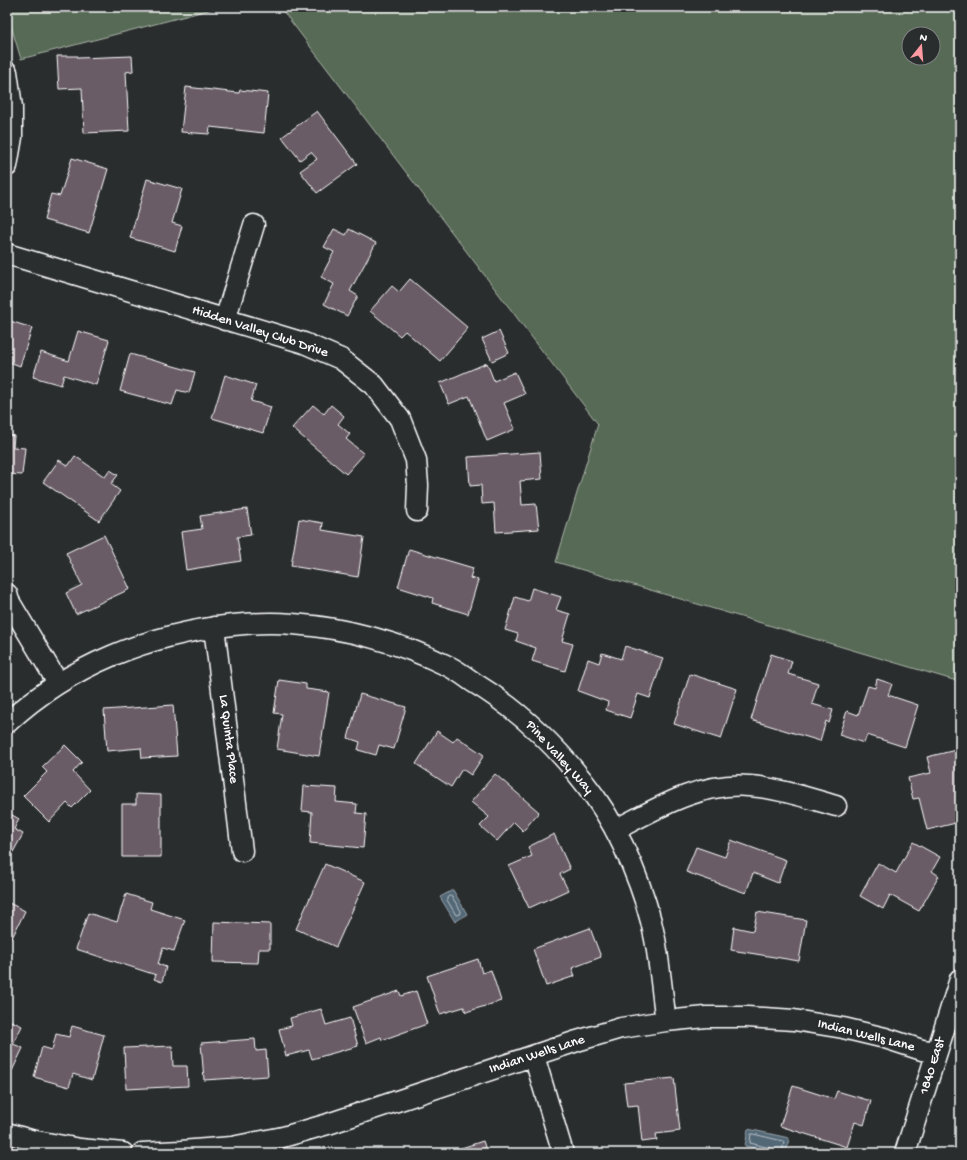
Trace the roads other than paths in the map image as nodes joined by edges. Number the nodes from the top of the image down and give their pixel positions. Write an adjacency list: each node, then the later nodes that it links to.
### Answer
1 (7, 72): 2 (street)
2 (7, 166)
3 (254, 224): 5 (street)
4 (7, 254): 5 (street, Hidden Valley Club Drive)
5 (225, 320): 6 (street, Hidden Valley Club Drive)
6 (417, 511)
7 (7, 594): 9 (street)
8 (214, 627): 9 (street, Pine Valley Way); 12 (street, Pine Valley Way); 13 (street, La Quinta Place)
9 (58, 684): 10 (street, Pine Valley Way)
10 (7, 723)
11 (836, 806): 12 (street)
12 (615, 830): 15 (street, Pine Valley Way)
13 (242, 851)
14 (960, 979): 16 (street, 1840 East)
15 (666, 1021): 16 (street, Indian Wells Lane); 17 (street, Indian Wells Lane)
16 (937, 1052): 22 (street, 1840 East)
17 (534, 1056): 20 (street, Indian Wells Lane); 21 (street)
18 (7, 1133): 19 (street)
19 (123, 1153)
20 (142, 1153)
21 (563, 1153)
22 (905, 1153)

